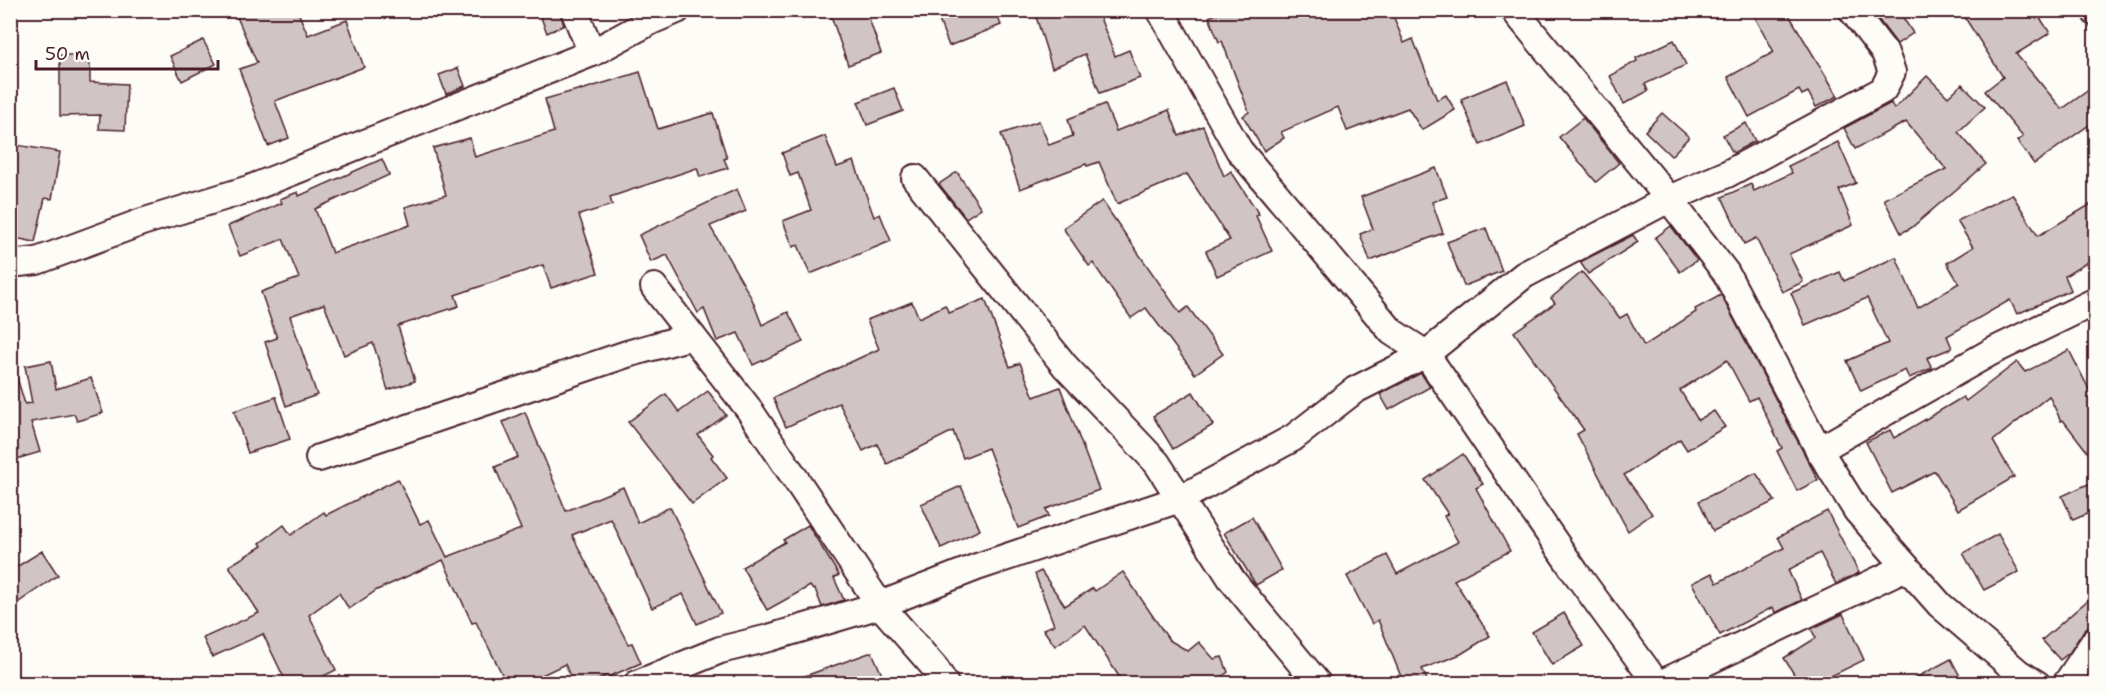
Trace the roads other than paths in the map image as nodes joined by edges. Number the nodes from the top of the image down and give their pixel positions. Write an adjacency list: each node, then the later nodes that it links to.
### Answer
1 (574, 10): 6 (street)
2 (677, 10): 6 (street)
3 (1160, 10): 13 (street)
4 (1514, 10): 8 (street)
5 (1852, 10): 8 (street)
6 (592, 53): 9 (street)
7 (915, 178): 16 (street)
8 (1669, 199): 13 (street); 14 (street)
9 (10, 264)
10 (654, 287): 12 (street)
11 (2096, 301): 14 (street)
12 (692, 336): 15 (street); 18 (street)
13 (1426, 354): 16 (street); 23 (street)
14 (1819, 450): 17 (street)
15 (319, 458)
16 (1180, 499): 18 (street); 22 (street)
17 (1905, 567): 23 (street); 24 (street)
18 (880, 605): 20 (street); 21 (street)
19 (2096, 639): 25 (street)
20 (637, 684)
21 (945, 684)
22 (1318, 684)
23 (1659, 684)
24 (2037, 684)
25 (2067, 684)

